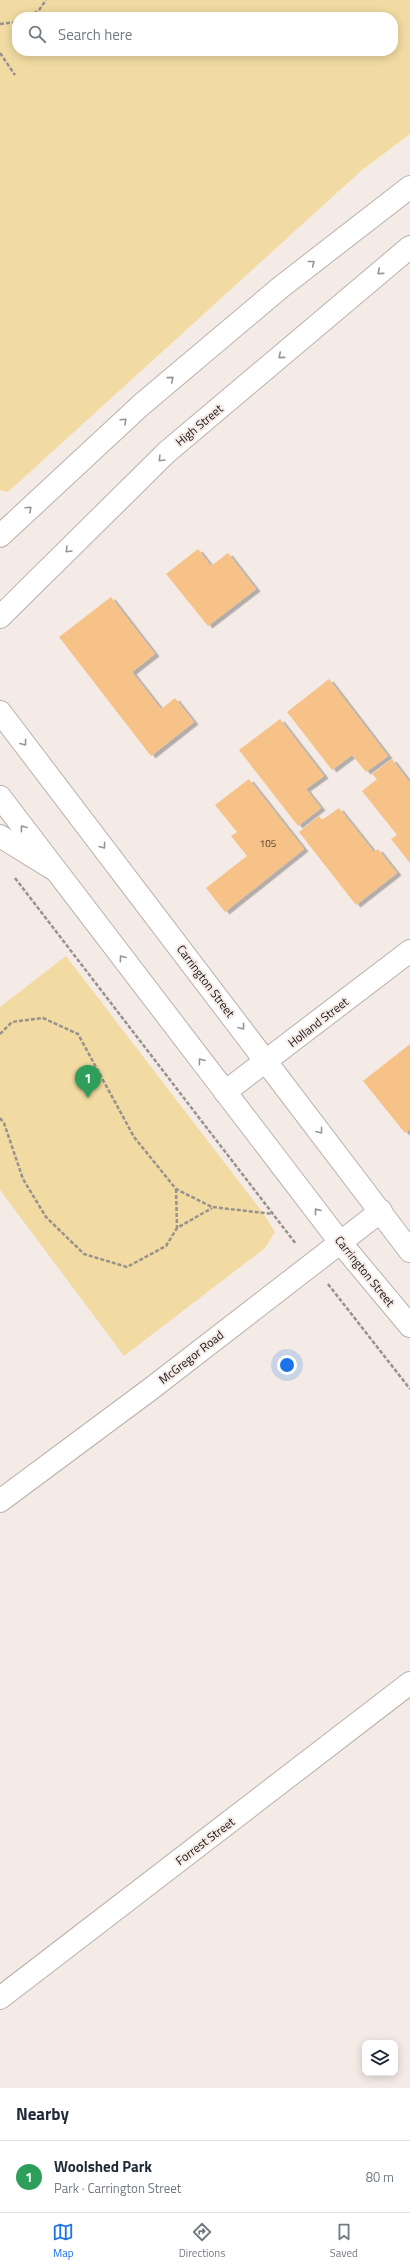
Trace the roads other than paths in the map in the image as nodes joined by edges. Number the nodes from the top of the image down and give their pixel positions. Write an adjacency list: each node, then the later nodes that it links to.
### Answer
1 (410, 188): 3 (main road, one-way to 1)
2 (410, 247): 4 (main road, High Street, one-way to 4)
3 (0, 536)
4 (0, 617)
5 (0, 712): 10 (main road, Carrington Street, one-way to 10)
6 (0, 797): 8 (main road, Carrington Street, one-way to 6)
7 (0, 836): 8 (main road)
8 (55, 870): 11 (main road, Carrington Street, one-way to 8)
9 (410, 951): 10 (main road, Holland Street)
10 (267, 1060): 11 (main road, Holland Street); 12 (main road, Carrington Street, one-way to 12)
11 (225, 1092): 13 (main road, Carrington Street, one-way to 11)
12 (381, 1211): 13 (main road, McGregor Road); 14 (main road, Carrington Street)
13 (340, 1242): 15 (main road, Carrington Street); 16 (main road, McGregor Road)
14 (410, 1251)
15 (410, 1326)
16 (0, 1501)
17 (410, 1684): 18 (main road, Forrest Street)
18 (0, 1998)

